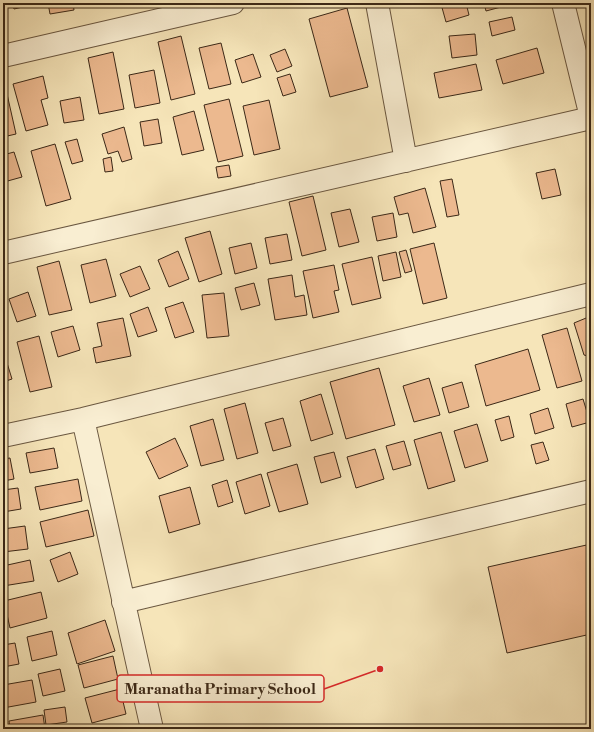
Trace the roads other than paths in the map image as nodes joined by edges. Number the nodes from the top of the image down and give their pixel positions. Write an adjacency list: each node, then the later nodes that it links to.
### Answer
1 (233, 3): 4 (street)
2 (377, 3): 6 (street)
3 (563, 3): 5 (street)
4 (3, 56)
5 (591, 117): 6 (street)
6 (406, 161): 7 (street)
7 (3, 253)
8 (591, 294): 9 (street)
9 (83, 419): 10 (street); 12 (street)
10 (3, 436)
11 (591, 492): 12 (street)
12 (123, 602): 13 (street)
13 (152, 729)

